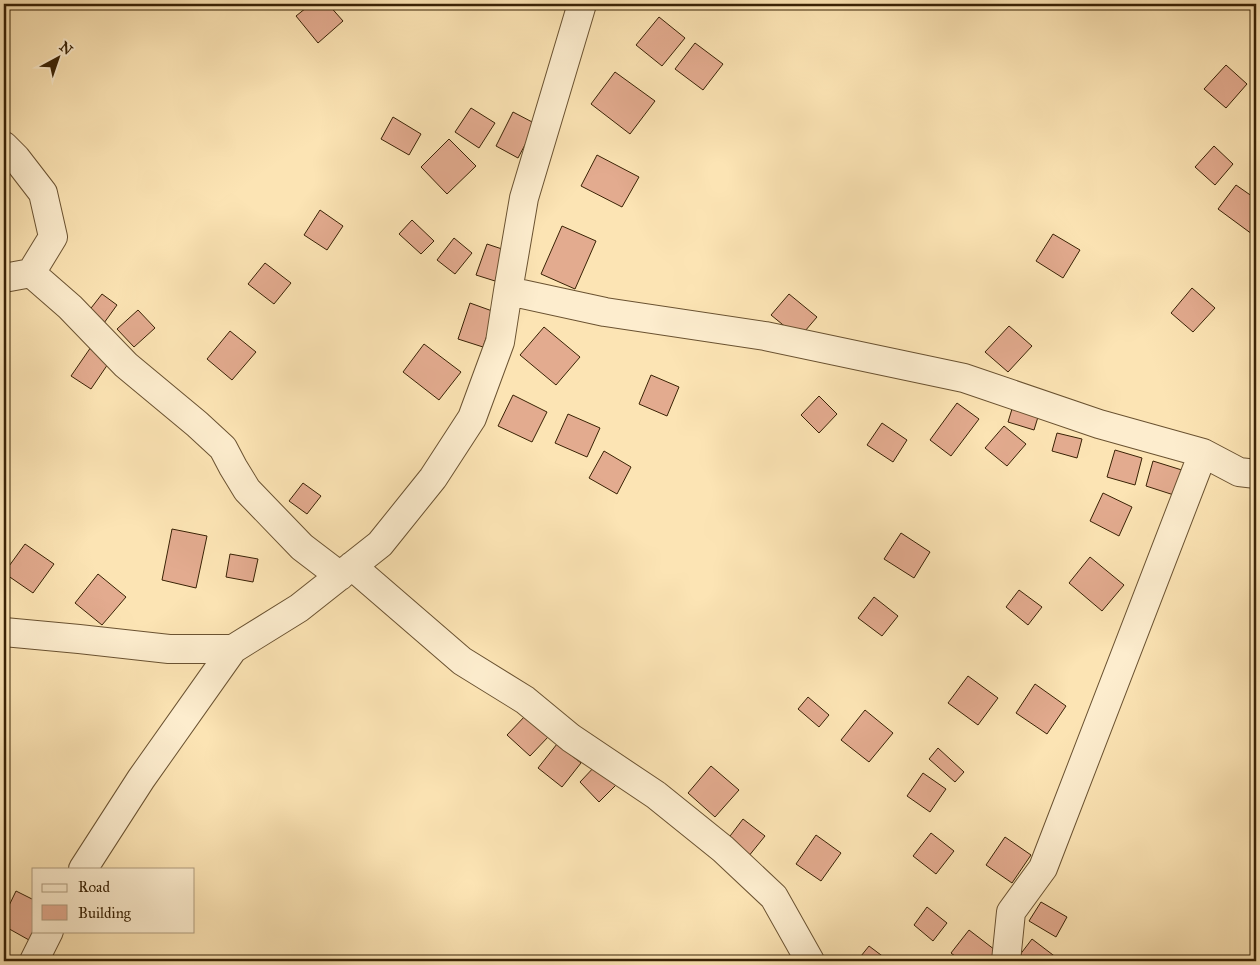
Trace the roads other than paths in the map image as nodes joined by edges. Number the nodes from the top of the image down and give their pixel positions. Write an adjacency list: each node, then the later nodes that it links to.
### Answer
1 (582, 4): 5 (street)
2 (4, 146): 3 (street)
3 (30, 273): 4 (street); 8 (street)
4 (4, 278)
5 (508, 291): 6 (street); 8 (street)
6 (1203, 453): 7 (street); 15 (street)
7 (1256, 474)
8 (346, 571): 10 (street); 14 (street)
9 (4, 632): 10 (street)
10 (233, 649): 11 (street)
11 (85, 868)
12 (48, 932): 13 (street)
13 (34, 961)
14 (810, 961)
15 (1006, 961)

